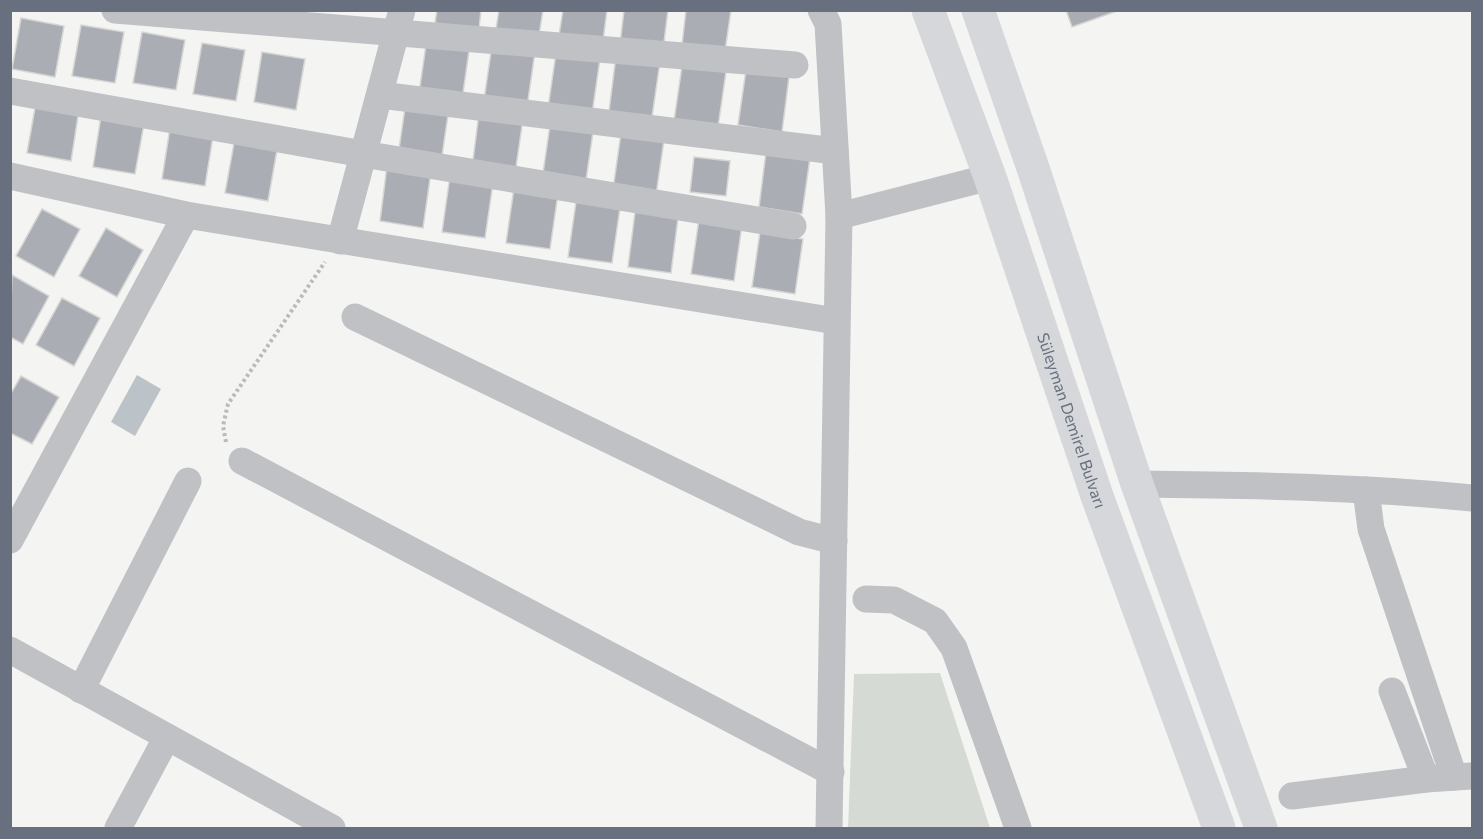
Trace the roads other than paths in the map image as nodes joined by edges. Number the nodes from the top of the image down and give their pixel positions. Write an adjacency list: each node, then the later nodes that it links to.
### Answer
1 (115, 10): 5 (street)
2 (821, 10): 9 (street)
3 (928, 10): 12 (highway, Süleyman Demirel Bulvarı)
4 (978, 10): 21 (highway)
5 (399, 22): 6 (street); 8 (street)
6 (795, 65)
7 (10, 91): 10 (street)
8 (380, 95): 9 (street); 10 (street)
9 (835, 151): 14 (street)
10 (363, 154): 15 (street); 16 (street)
11 (10, 176): 13 (street)
12 (990, 177): 14 (street); 39 (highway, Süleyman Demirel Bulvarı)
13 (186, 215): 16 (street); 24 (street)
14 (839, 216): 18 (street)
15 (793, 226)
16 (340, 240): 18 (street)
17 (355, 317): 25 (street)
18 (836, 321): 25 (street)
19 (242, 461): 31 (street)
20 (188, 481): 28 (street)
21 (1137, 484): 22 (street); 40 (highway)
22 (1366, 490): 23 (street); 32 (street)
23 (1473, 498)
24 (10, 540)
25 (834, 542): 31 (street)
26 (866, 599): 38 (street)
27 (10, 650): 28 (street)
28 (81, 690): 30 (street)
29 (1392, 691): 33 (street)
30 (167, 737): 35 (street); 36 (street)
31 (831, 771): 37 (street)
32 (1463, 777): 33 (street)
33 (1426, 779): 34 (street)
34 (1292, 796)
35 (118, 828)
36 (332, 828)
37 (829, 828)
38 (1018, 828)
39 (1219, 828)
40 (1261, 828)

